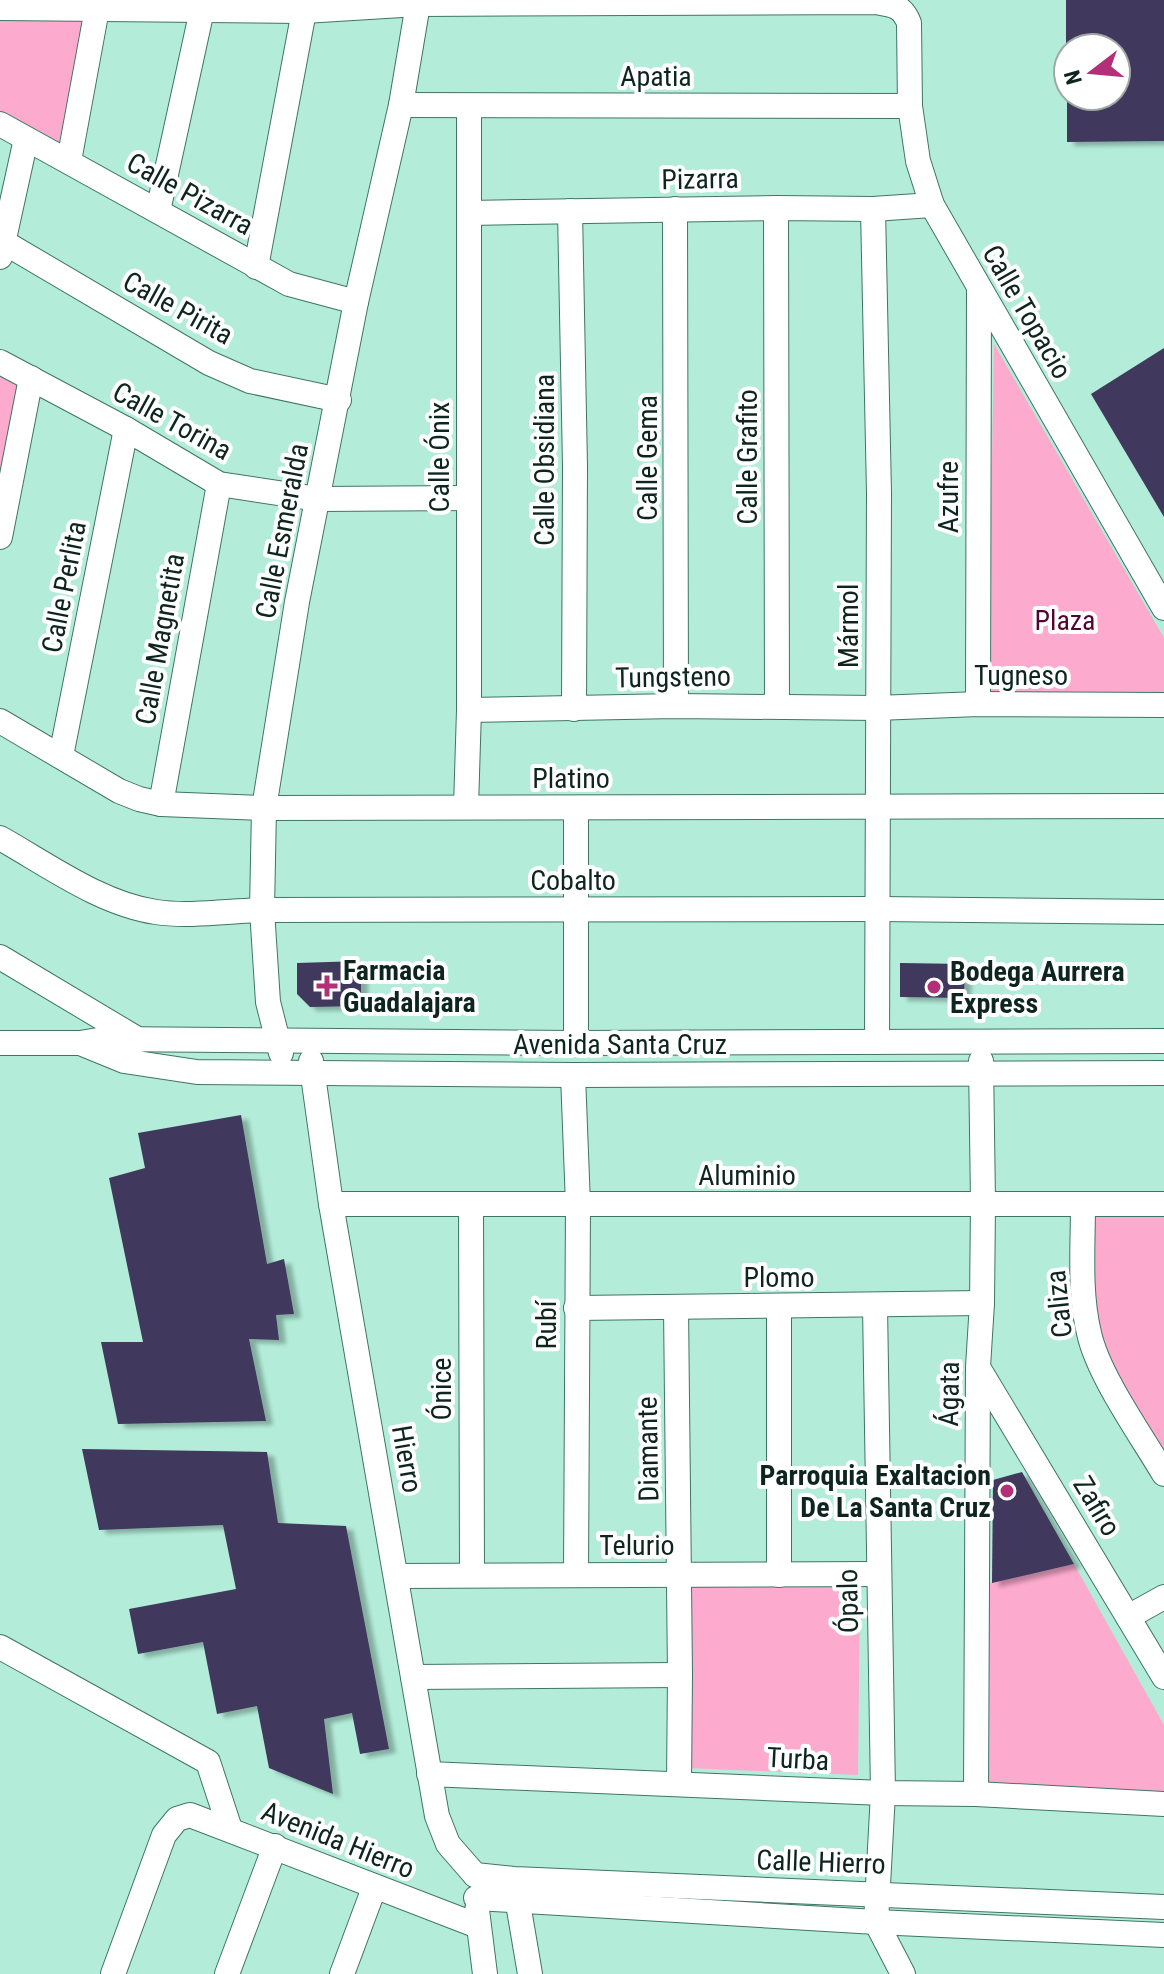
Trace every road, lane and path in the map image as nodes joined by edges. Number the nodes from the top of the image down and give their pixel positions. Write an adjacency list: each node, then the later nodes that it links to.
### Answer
1 (418, 4): 5 (street); 6 (street, Calle Esmeralda); 8 (street, Calle Topacio)
2 (0, 8): 3 (street)
3 (97, 9): 4 (street); 11 (street)
4 (202, 10): 5 (street); 16 (street)
5 (304, 11): 20 (street)
6 (401, 105): 7 (street, Apatia); 22 (street, Calle Esmeralda)
7 (469, 106): 8 (street, Apatia); 18 (street, Calle Ónix)
8 (910, 106): 12 (street, Calle Topacio)
9 (0, 124): 10 (street, Calle Pizarra)
10 (26, 139): 11 (street, Calle Pizarra); 19 (street)
11 (69, 161): 16 (street, Calle Pizarra)
12 (932, 205): 15 (street, Pizarra); 21 (street, Calle Topacio)
13 (776, 208): 14 (street, Pizarra); 15 (street, Pizarra); 35 (street, Calle Grafito)
14 (675, 209): 17 (street, Pizarra); 34 (street, Calle Gema)
15 (873, 209): 36 (street, Mármol)
16 (158, 211): 20 (street, Calle Pizarra)
17 (570, 211): 18 (street, Pizarra); 37 (street, Calle Obsidiana)
18 (469, 213): 28 (street, Calle Ónix)
19 (1, 246): 25 (street, Calle Pirita)
20 (256, 267): 22 (street, Calle Pizarra)
21 (979, 290): 31 (street, Calle Topacio); 32 (street, Azufre)
22 (356, 302): 25 (street, Calle Esmeralda)
23 (0, 362): 24 (street, Calle Torina)
24 (31, 378): 26 (street, Calle Torina); 30 (street)
25 (339, 400): 29 (street, Calle Esmeralda)
26 (126, 429): 27 (street, Calle Torina); 40 (street, Calle Perlita)
27 (219, 484): 29 (street, Calle Torina); 41 (street, Calle Magnetita)
28 (469, 498): 29 (street, Calle Torina); 38 (street, Calle Ónix)
29 (318, 499): 45 (street, Calle Esmeralda)
30 (0, 537)
31 (1164, 608)
32 (978, 704): 33 (street, Tugneso); 36 (street, Tugneso)
33 (1164, 705)
34 (676, 706): 35 (street, Tungsteno); 37 (street, Tungsteno)
35 (777, 706): 36 (street, Tungsteno)
36 (877, 708): 44 (street, Mármol)
37 (574, 709): 38 (street, Tungsteno)
38 (469, 710): 43 (street, Calle Ónix)
39 (0, 721): 40 (street, Platino)
40 (61, 756): 41 (street, Platino)
41 (161, 804): 45 (street, Platino)
42 (1164, 806): 44 (street, Platino)
43 (466, 807): 45 (street, Platino); 46 (street, Platino)
44 (879, 807): 46 (street, Platino); 48 (street, Mármol)
45 (264, 808): 49 (street, Calle Esmeralda)
46 (576, 809): 50 (street)
47 (0, 838): 49 (street, Cobalto)
48 (878, 909): 50 (street, Cobalto); 51 (street, Cobalto); 58 (street, Mármol)
49 (262, 910): 50 (street, Cobalto); 54 (street, Calle Esmeralda)
50 (575, 911): 60 (street)
51 (1164, 912)
52 (0, 957): 53 (street)
53 (98, 1038): 55 (street); 59 (street, Avenida Santa Cruz); 62 (street, Avenida Santa Cruz)
54 (277, 1040): 55 (street, Avenida Santa Cruz); 57 (street, Avenida Santa Cruz); 64 (street, Calle Esmeralda)
55 (141, 1041): 62 (street)
56 (1164, 1041): 61 (street, Avenida Santa Cruz)
57 (308, 1042): 60 (street, Avenida Santa Cruz); 65 (street, Hierro)
58 (877, 1042): 60 (street, Avenida Santa Cruz); 61 (street, Avenida Santa Cruz)
59 (0, 1043)
60 (576, 1043)
61 (982, 1043): 66 (street, Ágata)
62 (178, 1070): 64 (street, Avenida Santa Cruz)
63 (1164, 1073): 66 (street, Avenida Santa Cruz)
64 (288, 1074): 65 (street, Avenida Santa Cruz)
65 (312, 1074): 67 (street, Avenida Santa Cruz); 69 (street, Hierro)
66 (980, 1074): 67 (street, Avenida Santa Cruz); 68 (street, Ágata)
67 (573, 1075): 73 (street, Rubí)
68 (983, 1203): 71 (street, Aluminio); 73 (street, Aluminio); 74 (street, Ágata)
69 (331, 1204): 70 (street, Aluminio); 86 (street, Hierro)
70 (471, 1204): 73 (street, Aluminio); 81 (street, Ónice)
71 (1083, 1204): 72 (street, Aluminio); 80 (street, Caliza)
72 (1164, 1204)
73 (578, 1205): 77 (street, Rubí)
74 (982, 1303): 75 (street, Plomo); 79 (street, Ágata)
75 (875, 1306): 78 (street, Plomo); 82 (street, Ópalo)
76 (676, 1307): 77 (street, Plomo); 78 (street, Plomo); 84 (street, Diamante)
77 (576, 1308): 83 (street, Rubí)
78 (779, 1308): 85 (street)
79 (978, 1367): 88 (street, Zafiro); 96 (street, Ágata)
80 (1164, 1474)
81 (472, 1574): 83 (street, Telurio); 86 (street, Telurio)
82 (877, 1574): 85 (street, Telurio); 95 (street, Ópalo)
83 (576, 1575): 84 (street, Telurio)
84 (679, 1575): 85 (street, Telurio); 90 (street, Diamante)
85 (779, 1575)
86 (397, 1576): 91 (street, Hierro)
87 (1164, 1597): 88 (street)
88 (1128, 1617): 92 (street, Zafiro)
89 (0, 1647): 98 (street)
90 (680, 1675): 91 (street); 94 (street, Diamante)
91 (413, 1677): 93 (street, Hierro)
92 (1164, 1677)
93 (429, 1774): 94 (street, Turba); 100 (street, Hierro)
94 (679, 1783): 95 (street, Turba)
95 (883, 1793): 96 (street, Turba); 103 (street, Ópalo)
96 (976, 1794): 97 (street, Turba)
97 (1164, 1804)
98 (230, 1829): 99 (street, Avenida Hierro); 108 (street, Avenida Hierro)
99 (275, 1846): 101 (street, Avenida Hierro); 109 (street)
100 (476, 1887): 102 (street, Calle Hierro); 107 (street)
101 (374, 1888): 107 (street, Avenida Hierro); 110 (street)
102 (516, 1890): 103 (street, Calle Hierro); 105 (street, Calle Hierro); 113 (street)
103 (877, 1894): 104 (street, Calle Hierro); 105 (street, Ópalo)
104 (1164, 1907)
105 (876, 1922): 106 (street, Calle Hierro); 114 (street)
106 (1164, 1935)
107 (479, 1936): 111 (street); 112 (street)
108 (113, 1974)
109 (227, 1974)
110 (342, 1974)
111 (464, 1974)
112 (485, 1974)
113 (530, 1974)
114 (903, 1974)

